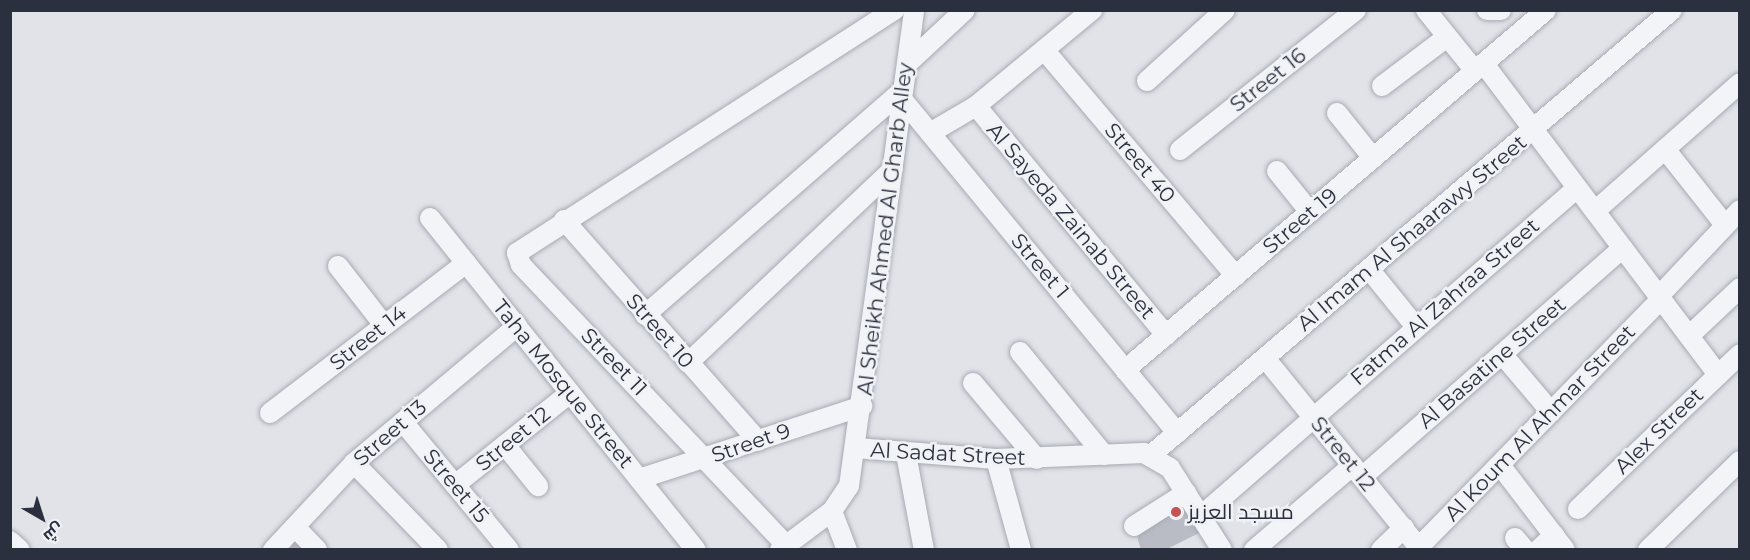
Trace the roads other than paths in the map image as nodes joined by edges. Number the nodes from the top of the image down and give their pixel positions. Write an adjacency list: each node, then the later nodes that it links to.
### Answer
1 (894, 10): 34 (street)
2 (914, 10): 14 (street, Al Sheikh Ahmed Al Gharb Alley)
3 (965, 10): 14 (street)
4 (1092, 10): 13 (street)
5 (1225, 10): 16 (street)
6 (1356, 10): 25 (street, Street 16)
7 (1426, 10): 12 (street)
8 (1487, 10): 9 (street)
9 (1501, 10)
10 (1546, 10): 15 (street, Street 19)
11 (1672, 10): 22 (street, Al Imam Al Shaarawy Street)
12 (1447, 37): 15 (street); 18 (street)
13 (1045, 51): 20 (street); 40 (street, Street 40)
14 (907, 64): 19 (street, Al Sheikh Ahmed Al Gharb Alley)
15 (1479, 68): 22 (street); 26 (street, Street 19)
16 (1147, 81)
17 (1740, 83): 24 (street)
18 (1382, 86)
19 (902, 95): 23 (street, Street 1); 27 (street, Al Sheikh Ahmed Al Gharb Alley); 43 (street)
20 (976, 106): 23 (street); 47 (street, Al Sayeda Zainab Street)
21 (1337, 113): 26 (street)
22 (1533, 129): 29 (street); 39 (street, Al Imam Al Shaarawy Street)
23 (930, 133): 54 (street, Street 1)
24 (1665, 149): 31 (street); 35 (street)
25 (1180, 150)
26 (1373, 158): 32 (street, Street 19)
27 (893, 170): 53 (street); 58 (street, Al Sheikh Ahmed Al Gharb Alley)
28 (1277, 171): 32 (street)
29 (1577, 188): 31 (street); 46 (street, Fatma Al Zahraa Street)
30 (1740, 210): 35 (street, Al Koum Al Ahmar Street)
31 (1595, 211): 36 (street)
32 (1310, 212): 40 (street, Street 19)
33 (430, 218): 37 (street, Taha Mosque Street)
34 (564, 220): 43 (street, Street 10); 70 (street, Street 11)
35 (1725, 225): 42 (street, Al Koum Al Ahmar Street)
36 (1623, 248): 42 (street); 50 (street, Al Basatine Street)
37 (466, 262): 44 (street, Street 14); 45 (street, Taha Mosque Street)
38 (338, 266): 44 (street)
39 (1369, 269): 46 (street); 52 (street, Al Imam Al Shaarawy Street)
40 (1236, 276): 47 (street, Street 19)
41 (1740, 288): 48 (street)
42 (1660, 298): 48 (street); 59 (street, Al Koum Al Ahmar Street)
43 (645, 315): 53 (street, Street 10)
44 (384, 325): 60 (street, Street 14)
45 (517, 326): 57 (street, Taha Mosque Street); 62 (street, Street 13)
46 (1416, 327): 61 (street, Fatma Al Zahraa Street)
47 (1166, 335): 54 (street, Street 19)
48 (1689, 336): 55 (street)
49 (1020, 352): 69 (street)
50 (1502, 354): 59 (street); 76 (street, Al Basatine Street)
51 (1740, 354): 55 (street, Alex Street)
52 (1265, 358): 61 (street, Street 12); 63 (street, Al Imam Al Shaarawy Street)
53 (688, 363): 64 (street, Street 10)
54 (1125, 370): 63 (street, Street 1)
55 (1718, 375): 81 (street, Alex Street)
56 (973, 383): 72 (street)
57 (570, 393): 65 (street, Street 12); 77 (street, Taha Mosque Street)
58 (862, 406): 64 (street, Street 9); 66 (street, Al Sheikh Ahmed Al Gharb Alley)
59 (1551, 412): 74 (street, Al Koum Al Ahmar Street)
60 (270, 413)
61 (1312, 416): 76 (street, Street 12); 83 (street)
62 (403, 422): 73 (street, Street 13); 78 (street, Street 15)
63 (1177, 433): 67 (street, Al Imam Al Shaarawy Street)
64 (758, 441): 70 (street, Street 9)
65 (505, 446): 78 (street, Street 12); 79 (street)
66 (856, 448): 68 (street, Al Sadat Street); 82 (street, Al Sadat Street)
67 (1144, 453): 69 (street, Al Sadat Street); 80 (street)
68 (906, 454): 71 (street, Al Sadat Street); 98 (street)
69 (1104, 455): 72 (street, Al Sadat Street)
70 (707, 458): 77 (street, Street 9); 89 (street, Street 11)
71 (996, 459): 72 (street, Al Sadat Street); 99 (street)
72 (1037, 459)
73 (354, 463): 85 (street, Street 13); 94 (street)
74 (1500, 465): 88 (street); 90 (street, Al Koum Al Ahmar Street)
75 (1738, 467): 104 (street)
76 (1357, 471): 86 (street, Street 12); 101 (street)
77 (639, 479): 96 (street, Taha Mosque Street)
78 (455, 485): 95 (street, Street 15)
79 (538, 486)
80 (1186, 493): 83 (street); 84 (street)
81 (1578, 508)
82 (832, 511): 89 (street, Al Sadat Street); 97 (street)
83 (1201, 516): 100 (street)
84 (1134, 526)
85 (295, 527): 92 (street, Street 13); 93 (street)
86 (1404, 528): 90 (street, Street 12); 102 (street)
87 (10, 541): 91 (street)
88 (1559, 542): 103 (street)
89 (789, 546)
90 (1420, 548)
91 (20, 549)
92 (273, 549)
93 (317, 549)
94 (438, 549)
95 (509, 549)
96 (696, 549)
97 (847, 549)
98 (924, 549)
99 (1021, 549)
100 (1222, 549)
101 (1254, 549)
102 (1381, 549)
103 (1538, 549)
104 (1650, 549)

